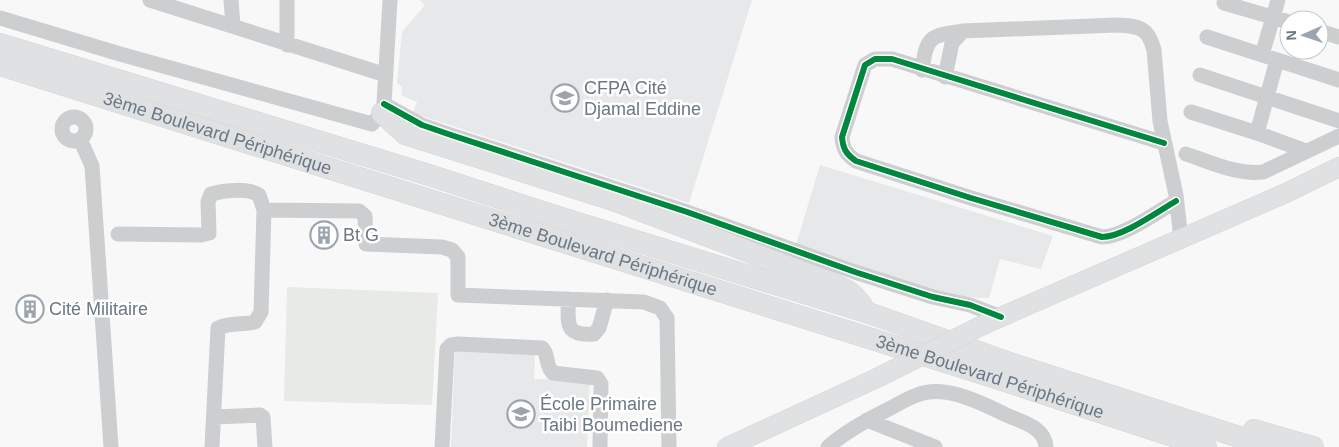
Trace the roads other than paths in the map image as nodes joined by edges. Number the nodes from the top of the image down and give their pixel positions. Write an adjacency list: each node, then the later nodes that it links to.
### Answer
1 (150, 0): 10 (street)
2 (231, 0): 10 (street)
3 (287, 0): 14 (street)
4 (390, 0): 19 (street)
5 (1278, 0): 8 (street)
6 (1224, 3): 8 (street)
7 (0, 18): 25 (street)
8 (1273, 18): 9 (street); 15 (street)
9 (1279, 20)
10 (233, 26): 14 (street)
11 (962, 31): 18 (street); 21 (street); 30 (street)
12 (1207, 37): 15 (street)
13 (0, 44): 40 (highway, 3ème Boulevard Périphérique)
14 (287, 45): 19 (street)
15 (1262, 55): 16 (street)
16 (1277, 60): 22 (street); 23 (street)
17 (0, 65): 55 (highway, 3ème Boulevard Périphérique)
18 (922, 70): 21 (street); 34 (street)
19 (386, 75): 25 (street)
20 (1200, 75): 23 (street)
21 (945, 76): 30 (street)
22 (1339, 80)
23 (1267, 97): 26 (street); 27 (street)
24 (1191, 112): 27 (street)
25 (380, 114): 40 (highway); 41 (street)
26 (1339, 121)
27 (1257, 133): 31 (street)
28 (1339, 136): 31 (street)
29 (80, 139): 45 (street)
30 (1164, 143): 34 (street)
31 (1306, 151): 32 (street)
32 (1186, 154)
33 (1339, 167): 37 (main road)
34 (1176, 201): 37 (street)
35 (264, 210): 36 (street); 38 (street); 43 (street)
36 (118, 234)
37 (1181, 239): 41 (main road)
38 (568, 299): 39 (street); 39 (street)
39 (608, 300): 50 (street)
40 (866, 312): 42 (highway, 3ème Boulevard Périphérique)
41 (994, 320): 51 (main road, bridge)
42 (1146, 408): 56 (highway, 3ème Boulevard Périphérique); 57 (highway, 3ème Boulevard Périphérique)
43 (214, 417): 46 (street); 47 (street)
44 (867, 420): 52 (street); 53 (street); 54 (street)
45 (111, 447)
46 (212, 447)
47 (266, 447)
48 (442, 447): 49 (street)
49 (600, 447)
50 (669, 447)
51 (727, 447)
52 (828, 447)
53 (935, 447)
54 (1046, 447)
55 (1206, 447)
56 (1270, 447)
57 (1313, 447)

